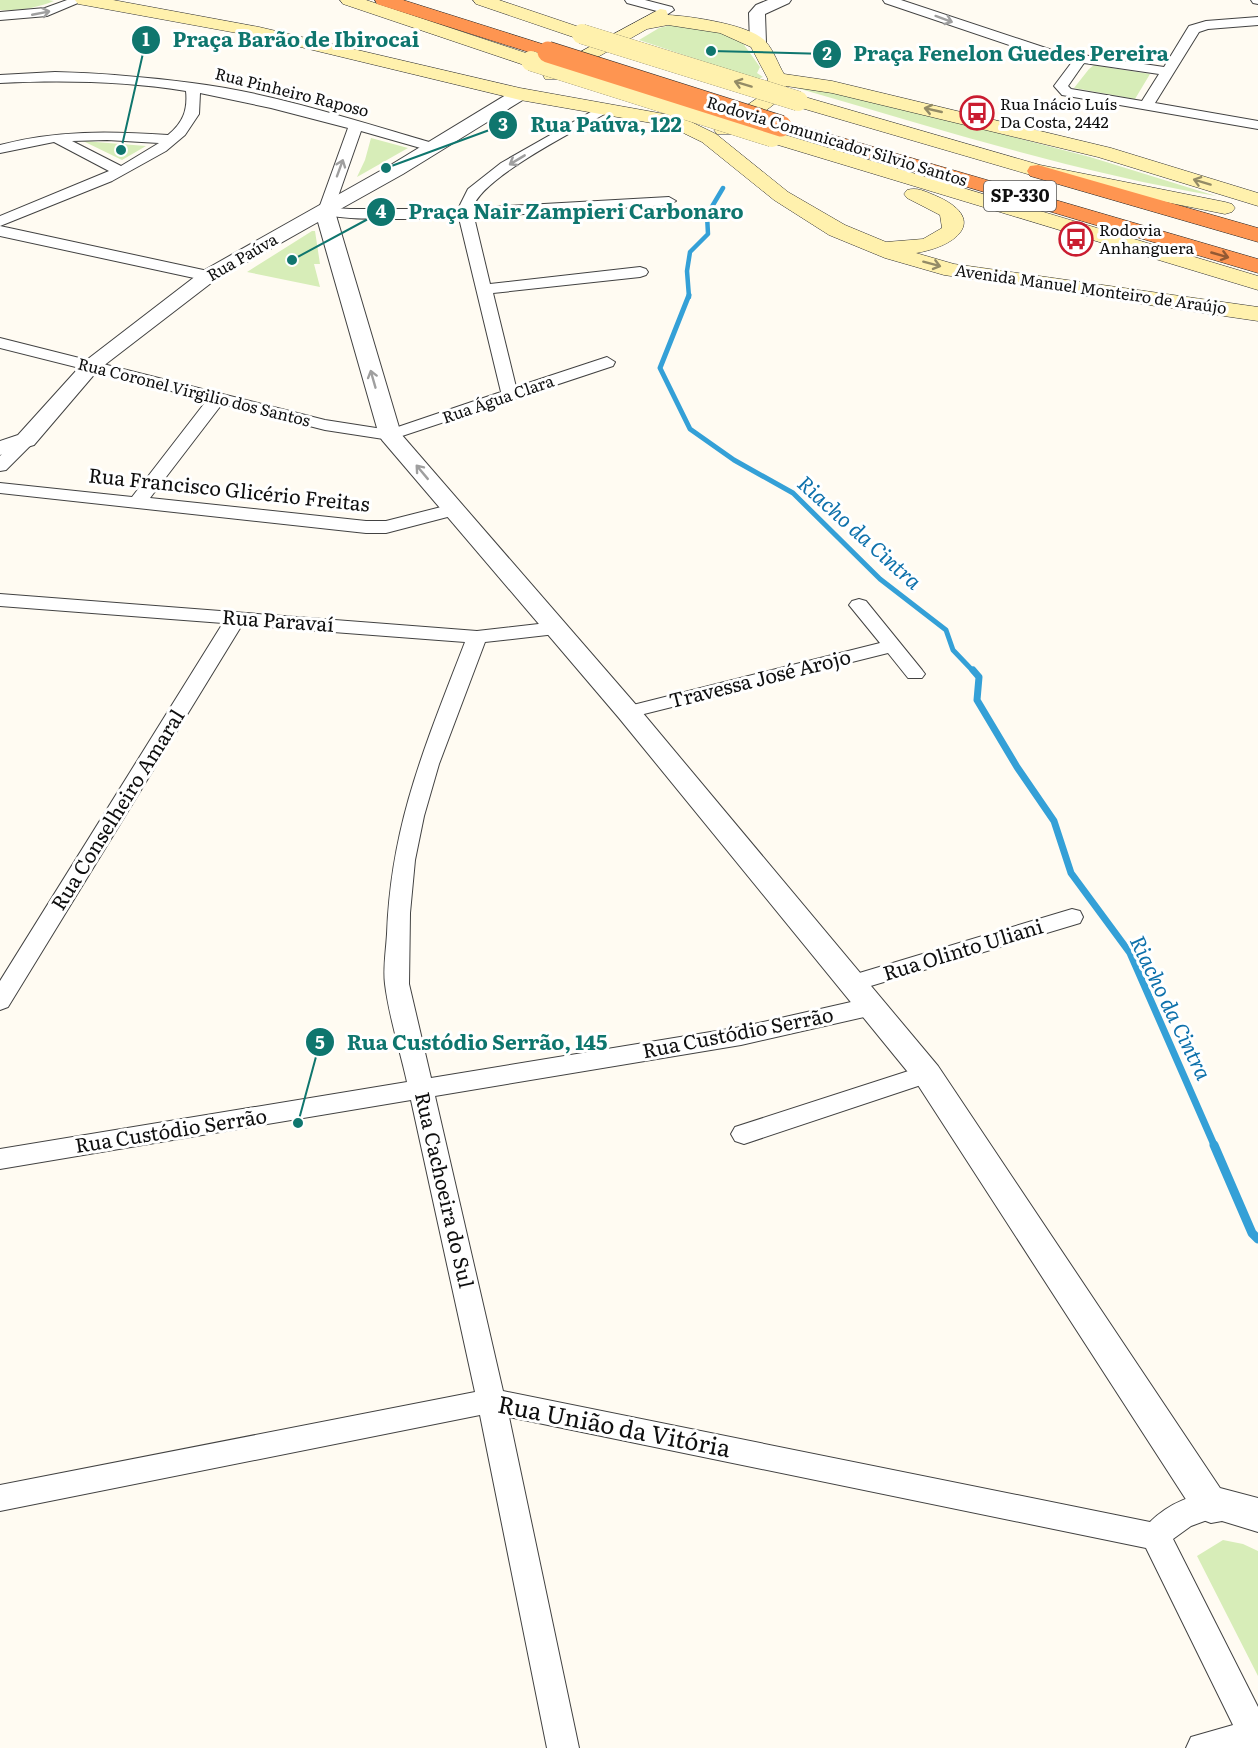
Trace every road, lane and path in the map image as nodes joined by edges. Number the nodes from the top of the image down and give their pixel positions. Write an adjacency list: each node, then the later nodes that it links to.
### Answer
1 (348, 0): 15 (main road)
2 (384, 0): 15 (highway, Rodovia Comunicador Silvio Santos / SP-330)
3 (424, 0): 15 (highway, Rodovia Comunicador Silvio Santos / SP-330)
4 (631, 0): 9 (street)
5 (783, 0): 14 (street)
6 (889, 0): 16 (street, one-way to 16)
7 (80, 1): 10 (street, one-way to 7); 21 (main road)
8 (474, 2): 15 (highway); 27 (main road, one-way to 8, bridge)
9 (681, 7): 12 (main road); 13 (main road)
10 (0, 16)
11 (1258, 21): 17 (street)
12 (642, 24): 13 (main road); 18 (main road)
13 (725, 28): 14 (main road)
14 (758, 43): 20 (main road)
15 (550, 50): 27 (highway, Rodovia Comunicador Silvio Santos / SP-330, bridge)
16 (1080, 60): 17 (street); 24 (street)
17 (1167, 71): 24 (street)
18 (547, 77): 21 (main road); 23 (main road); 26 (main road)
19 (0, 79): 22 (street, Rua Pinheiro Raposo)
20 (777, 79): 31 (main road); 38 (main road, one-way to 20)
21 (478, 84): 23 (main road)
22 (192, 87): 28 (street, Rua Pinheiro Raposo); 32 (street)
23 (520, 94): 25 (main road); 33 (street, Rua Paúva)
24 (1146, 106): 29 (street)
25 (603, 109): 26 (main road); 41 (street, one-way to 41)
26 (651, 116): 31 (main road, Avenida Manuel Monteiro de Araújo)
27 (786, 119): 35 (main road); 37 (main road); 47 (highway, Rodovia Comunicador Silvio Santos / SP-330); 48 (highway, Rodovia Comunicador Silvio Santos / SP-330, one-way to 48)
28 (356, 125): 33 (street, Rua Pinheiro Raposo); 40 (street, one-way to 28)
29 (1258, 125)
30 (52, 136): 32 (street); 34 (street); 36 (street)
31 (709, 138): 46 (main road, Avenida Manuel Monteiro de Araújo)
32 (173, 140): 36 (street)
33 (431, 147): 40 (street, Rua Paúva)
34 (0, 149)
35 (839, 159): 46 (main road); 51 (main road)
36 (120, 171): 43 (street)
37 (1038, 171): 42 (main road); 45 (highway)
38 (1258, 200)
39 (669, 201): 41 (street)
40 (325, 211): 41 (street); 50 (street, Rua Paúva); 59 (street, one-way to 40)
41 (465, 213): 52 (street)
42 (1258, 216)
43 (0, 221)
44 (0, 231): 50 (street)
45 (1258, 235)
46 (877, 246): 53 (main road, Avenida Manuel Monteiro de Araújo, one-way to 53)
47 (1258, 247)
48 (1258, 266)
49 (640, 272): 52 (street)
50 (208, 276): 56 (street, Rua Paúva)
51 (1258, 283)
52 (484, 289): 57 (street)
53 (1258, 314)
54 (0, 343): 56 (street, Rua Coronel Virgilio dos Santos)
55 (607, 362): 57 (street, Rua Água Clara)
56 (91, 366): 58 (street, Rua Coronel Virgilio dos Santos); 60 (street, Rua Paúva)
57 (510, 395): 59 (street, Rua Água Clara)
58 (219, 397): 59 (street, Rua Coronel Virgilio dos Santos); 64 (street)
59 (390, 435): 65 (street, one-way to 59)
60 (26, 440): 61 (street); 62 (street, Rua Paúva)
61 (0, 448)
62 (0, 466)
63 (0, 488): 64 (street, Rua Francisco Glicério Freitas)
64 (136, 504): 65 (street, Rua Francisco Glicério Freitas)
65 (453, 510): 69 (street)
66 (0, 600): 68 (street, Rua Paravaí)
67 (859, 605): 71 (street)
68 (236, 618): 70 (street, Rua Paravaí); 76 (street, Rua Conselheiro Amaral)
69 (556, 628): 70 (street, Rua Paravaí); 73 (street)
70 (477, 637): 78 (street, Rua Cachoeira do Sul)
71 (892, 646): 72 (street); 73 (street, Travessa José Arojo)
72 (915, 674)
73 (628, 712): 75 (street)
74 (1072, 917): 75 (street, Rua Olinto Uliani)
75 (863, 995): 77 (street); 78 (street, Rua Custódio Serrão)
76 (0, 1001)
77 (927, 1074): 79 (street); 83 (street)
78 (422, 1089): 80 (street, Rua Custódio Serrão); 81 (street, Rua Cachoeira do Sul)
79 (744, 1134)
80 (0, 1159)
81 (491, 1401): 82 (street, Rua União da Vitória); 85 (street, Rua União da Vitória); 87 (street, Rua Cachoeira do Sul)
82 (0, 1498)
83 (1211, 1506): 84 (street); 85 (street)
84 (1258, 1515)
85 (1156, 1537): 86 (street)
86 (1257, 1735): 88 (street)
87 (563, 1748)
88 (1202, 1748)

